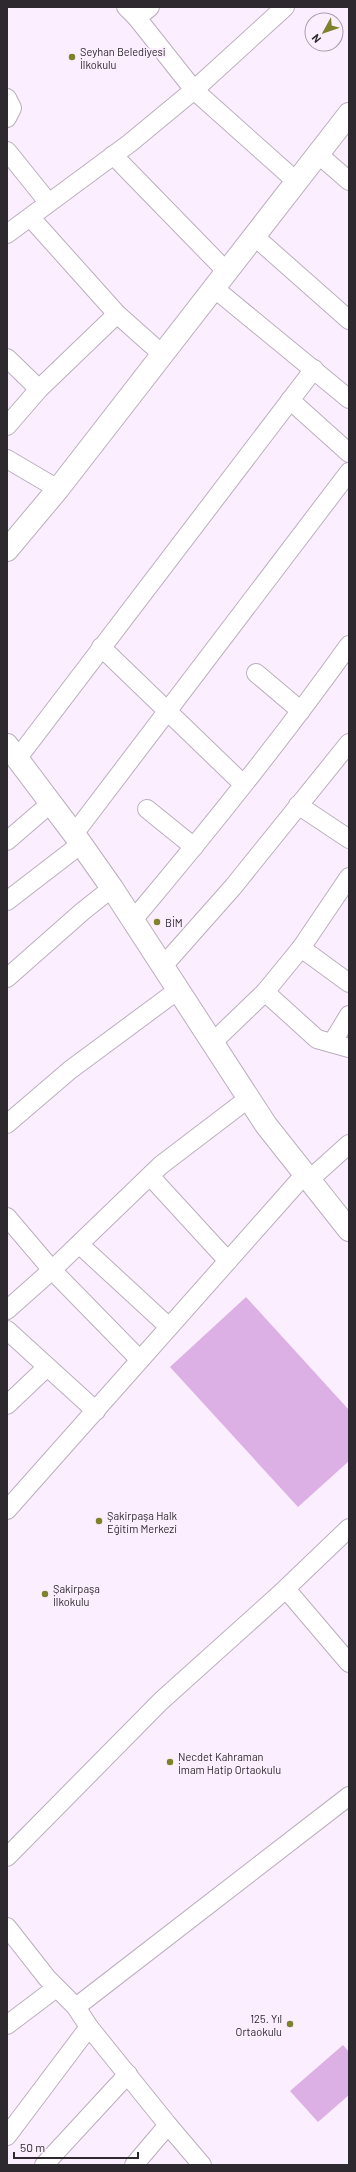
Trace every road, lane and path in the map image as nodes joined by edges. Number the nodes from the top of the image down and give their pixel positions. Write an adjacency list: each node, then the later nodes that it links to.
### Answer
1 (285, 7): 3 (street)
2 (138, 11): 3 (street)
3 (194, 90): 9 (street); 10 (street)
4 (7, 98): 6 (street)
5 (349, 114): 8 (main road)
6 (7, 118)
7 (7, 151): 12 (street)
8 (318, 154): 10 (main road); 11 (street)
9 (113, 155): 12 (street); 16 (street)
10 (297, 182): 15 (main road)
11 (349, 182)
12 (48, 202): 13 (street)
13 (31, 218): 14 (street); 17 (street)
14 (7, 234)
15 (254, 236): 16 (main road); 18 (street)
16 (220, 280): 19 (main road); 21 (street)
17 (117, 314): 19 (street); 22 (street)
18 (349, 320)
19 (162, 354): 29 (main road)
20 (7, 358): 22 (street)
21 (314, 369): 23 (street); 24 (street)
22 (39, 389): 25 (street)
23 (349, 399)
24 (290, 400): 26 (street); 32 (street)
25 (7, 426)
26 (349, 453)
27 (7, 459): 29 (street)
28 (349, 472): 35 (street)
29 (58, 489): 30 (main road)
30 (7, 550)
31 (349, 645): 34 (street)
32 (101, 647): 35 (street); 37 (street)
33 (256, 673): 34 (street)
34 (301, 711): 38 (street)
35 (167, 712): 38 (street); 42 (street)
36 (349, 743): 40 (street)
37 (12, 752): 39 (main road)
38 (243, 784): 45 (street)
39 (51, 803): 42 (main road); 44 (street)
40 (298, 805): 43 (street); 52 (street)
41 (147, 809): 45 (street)
42 (78, 839): 47 (main road); 49 (street)
43 (349, 839)
44 (7, 841)
45 (194, 847): 50 (street)
46 (349, 876): 48 (street)
47 (112, 888): 50 (main road); 53 (street)
48 (344, 899): 51 (street)
49 (7, 901)
50 (132, 920): 52 (main road)
51 (301, 948): 54 (street); 56 (street)
52 (163, 966): 55 (main road)
53 (7, 978)
54 (349, 983)
55 (178, 990): 58 (main road); 62 (street)
56 (265, 992): 58 (street); 59 (street)
57 (349, 1015): 59 (street)
58 (212, 1042): 61 (main road)
59 (332, 1043): 60 (street)
60 (349, 1048)
61 (249, 1098): 64 (street); 65 (main road)
62 (7, 1124)
63 (349, 1144): 65 (street)
64 (150, 1176): 68 (street); 69 (street)
65 (307, 1177): 67 (main road); 69 (street)
66 (7, 1217): 70 (street)
67 (349, 1230)
68 (79, 1244): 70 (street); 72 (street)
69 (228, 1261): 72 (street)
70 (52, 1270): 71 (street); 74 (street)
71 (7, 1310)
72 (169, 1327): 74 (street)
73 (9, 1335): 75 (street)
74 (140, 1360): 77 (street)
75 (47, 1367): 76 (street); 77 (street)
76 (7, 1405)
77 (96, 1411): 78 (street)
78 (7, 1510)
79 (349, 1528): 80 (street)
80 (286, 1589): 81 (street); 83 (street)
81 (349, 1663)
82 (349, 1796): 86 (street)
83 (7, 1857)
84 (7, 1927): 85 (street)
85 (56, 1988): 86 (street); 87 (street)
86 (76, 2007): 88 (street)
87 (7, 2026)
88 (89, 2027): 89 (street); 91 (street)
89 (128, 2074): 90 (street); 92 (street)
90 (168, 2125): 93 (street); 94 (street)
91 (7, 2136)
92 (44, 2165)
93 (134, 2165)
94 (202, 2165)

